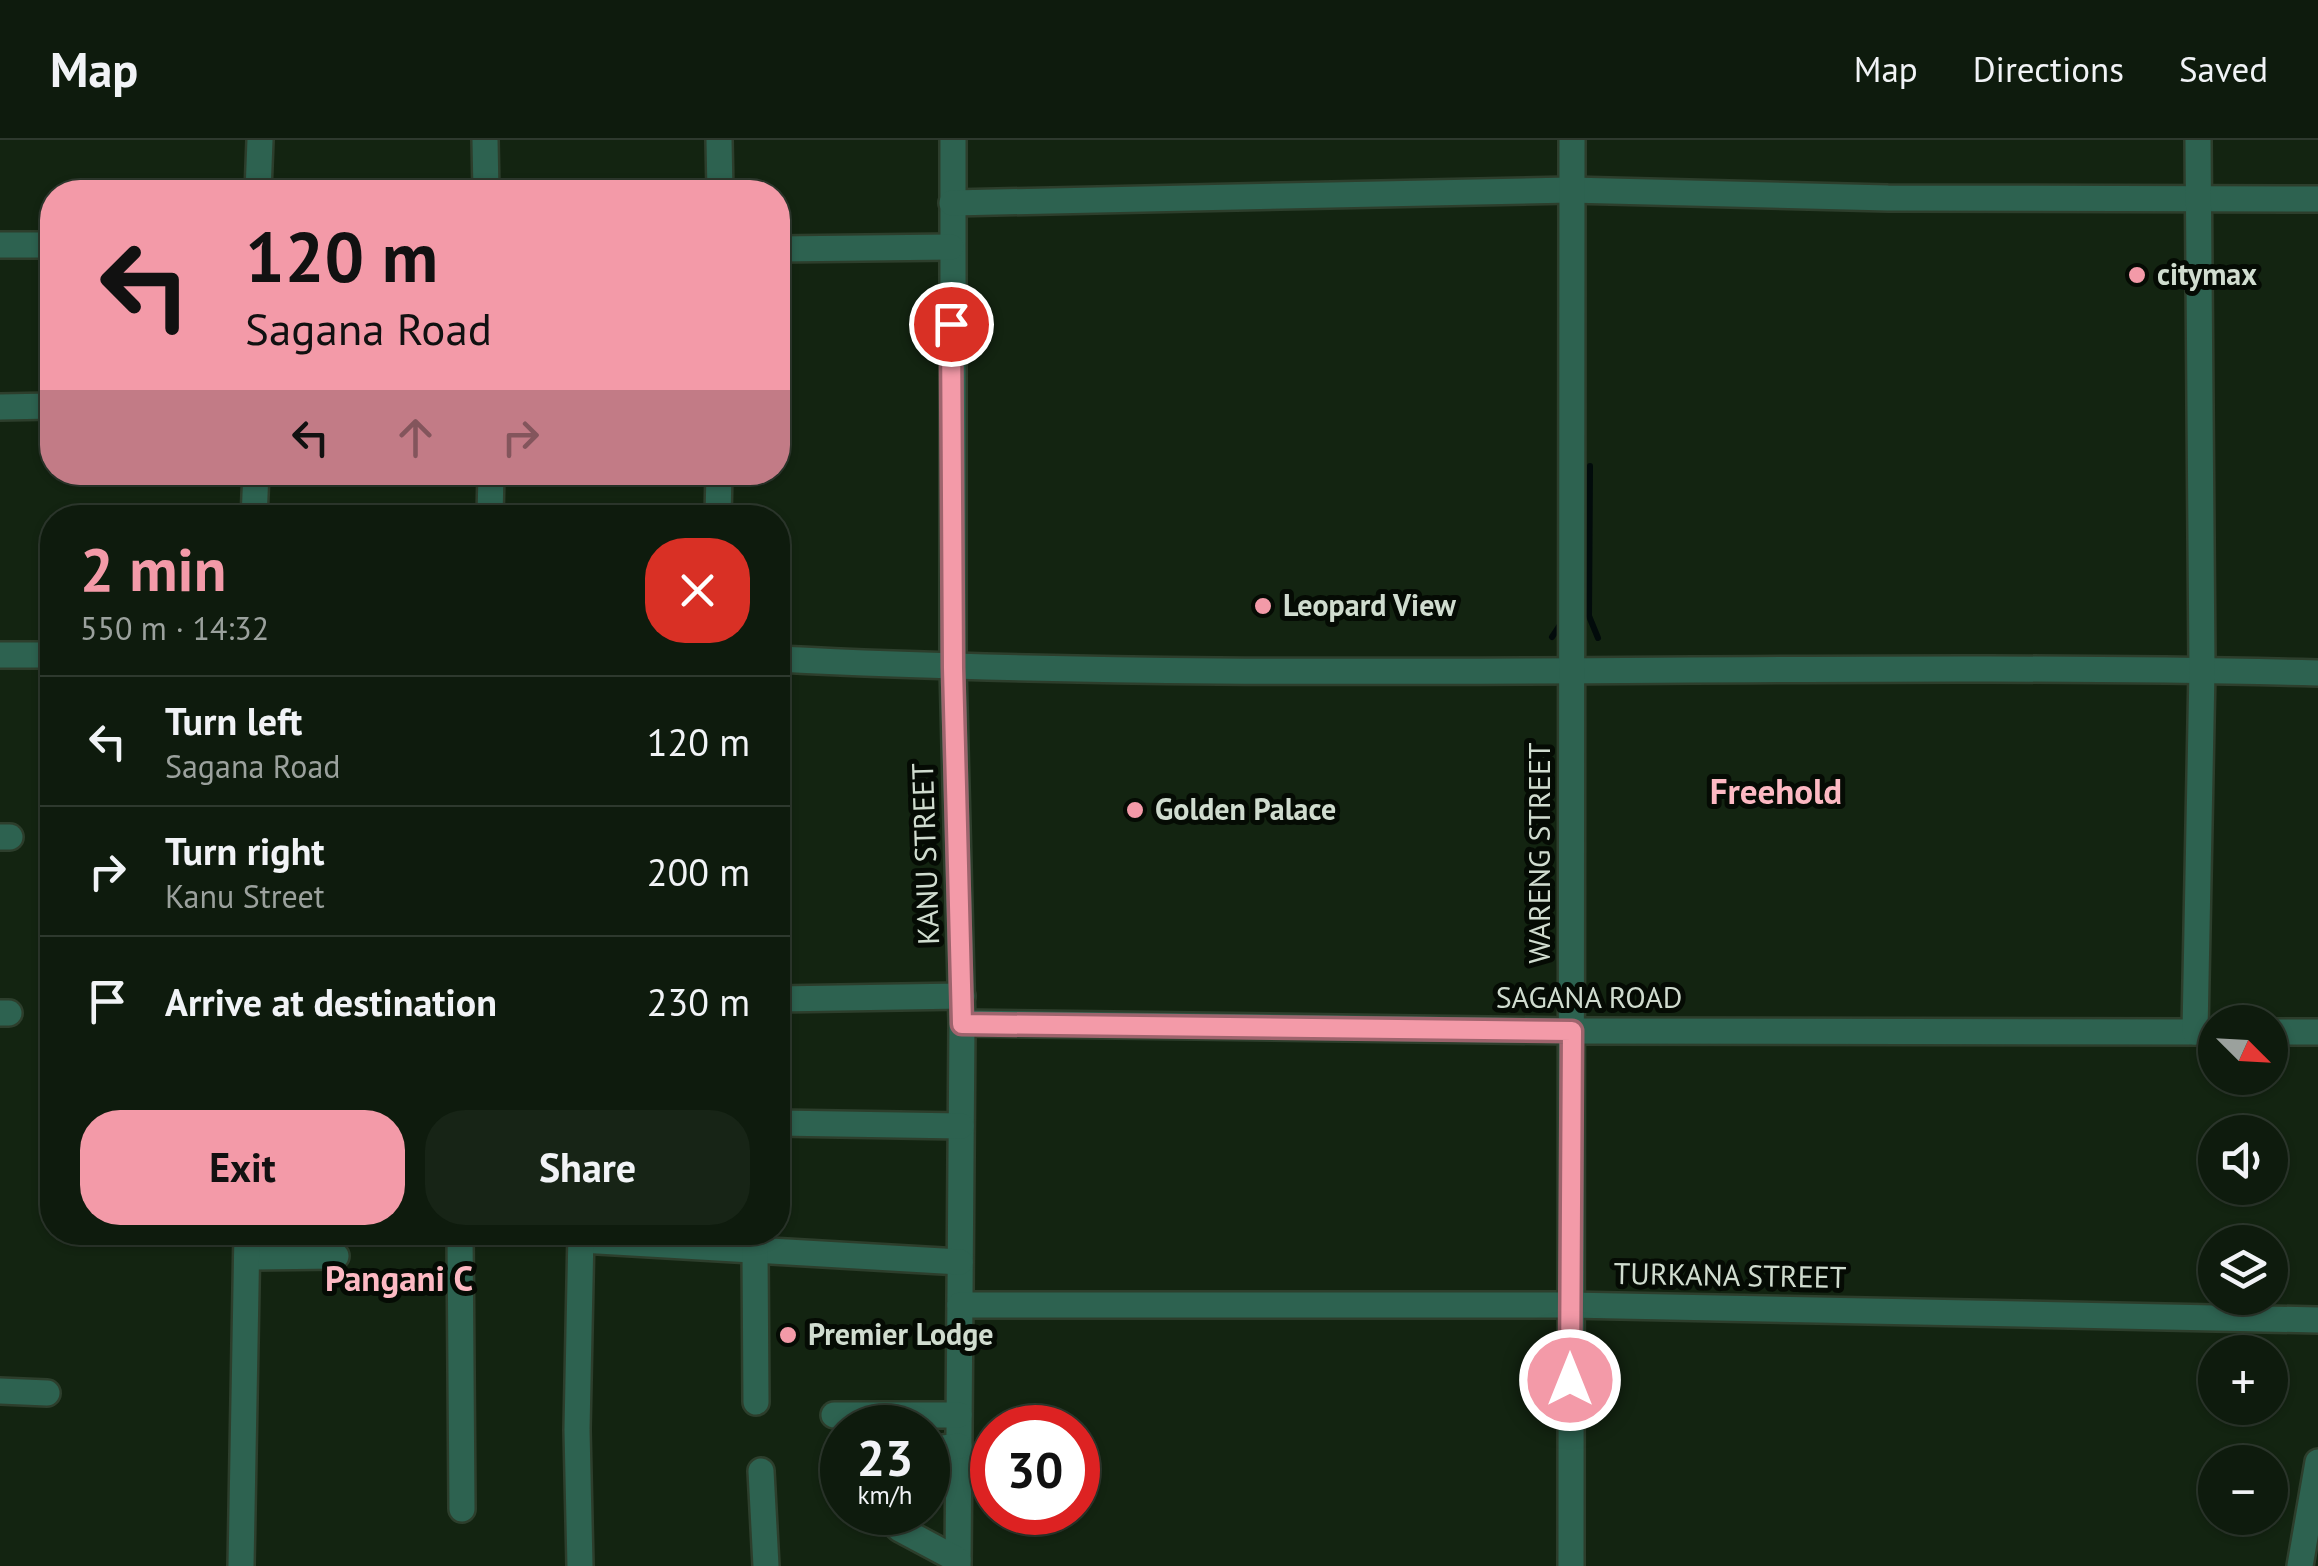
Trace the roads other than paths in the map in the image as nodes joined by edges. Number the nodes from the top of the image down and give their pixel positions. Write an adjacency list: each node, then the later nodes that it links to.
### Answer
1 (260, 140): 7 (street)
2 (485, 140): 8 (street)
3 (719, 140): 9 (street)
4 (953, 140): 13 (street, KANU STREET)
5 (1572, 140): 10 (street, WARENG STREET)
6 (2198, 140): 11 (street)
7 (258, 180)
8 (486, 180)
9 (720, 180)
10 (1570, 190): 11 (street); 13 (street); 26 (street, WARENG STREET)
11 (2198, 199): 12 (street); 24 (street)
12 (2318, 199)
13 (952, 203): 16 (street, KANU STREET)
14 (0, 245): 15 (street)
15 (40, 245)
16 (951, 247): 17 (street); 23 (street, KANU STREET)
17 (790, 250)
18 (40, 406): 19 (street)
19 (0, 407)
20 (0, 655): 21 (street)
21 (40, 656)
22 (790, 660): 23 (street)
23 (953, 668): 26 (street); 27 (street, KANU STREET)
24 (2202, 670): 25 (street); 26 (street); 29 (street)
25 (2318, 673)
26 (1573, 674): 31 (street, WARENG STREET)
27 (962, 996): 28 (street); 30 (street, KANU STREET)
28 (790, 999)
29 (2205, 1005)
30 (962, 1024): 31 (street, SAGANA ROAD); 36 (street, KANU STREET)
31 (1572, 1031): 32 (street, SAGANA ROAD); 45 (street, WARENG STREET)
32 (2198, 1032)
33 (2288, 1032): 34 (street)
34 (2318, 1032)
35 (790, 1123): 36 (street)
36 (961, 1126): 43 (street, KANU STREET)
37 (247, 1245): 42 (street); 59 (street)
38 (460, 1245): 56 (street)
39 (581, 1245): 60 (street)
40 (693, 1245): 41 (street)
41 (755, 1250): 43 (street); 49 (street)
42 (336, 1256)
43 (960, 1262): 44 (street, KANU STREET)
44 (960, 1305): 45 (street, TURKANA STREET); 51 (street, KANU STREET)
45 (1570, 1306): 46 (street, TURKANA STREET); 62 (street, WARENG STREET)
46 (2318, 1320)
47 (0, 1391): 48 (street)
48 (47, 1392)
49 (756, 1402)
50 (950, 1415): 51 (street)
51 (959, 1415): 52 (street, KANU STREET)
52 (959, 1446): 53 (street); 58 (street, KANU STREET)
53 (950, 1447)
54 (2318, 1462): 63 (street)
55 (761, 1471): 61 (street)
56 (462, 1509)
57 (910, 1535): 58 (street)
58 (958, 1563)
59 (240, 1566)
60 (580, 1566)
61 (766, 1566)
62 (1571, 1566)
63 (2300, 1566)

